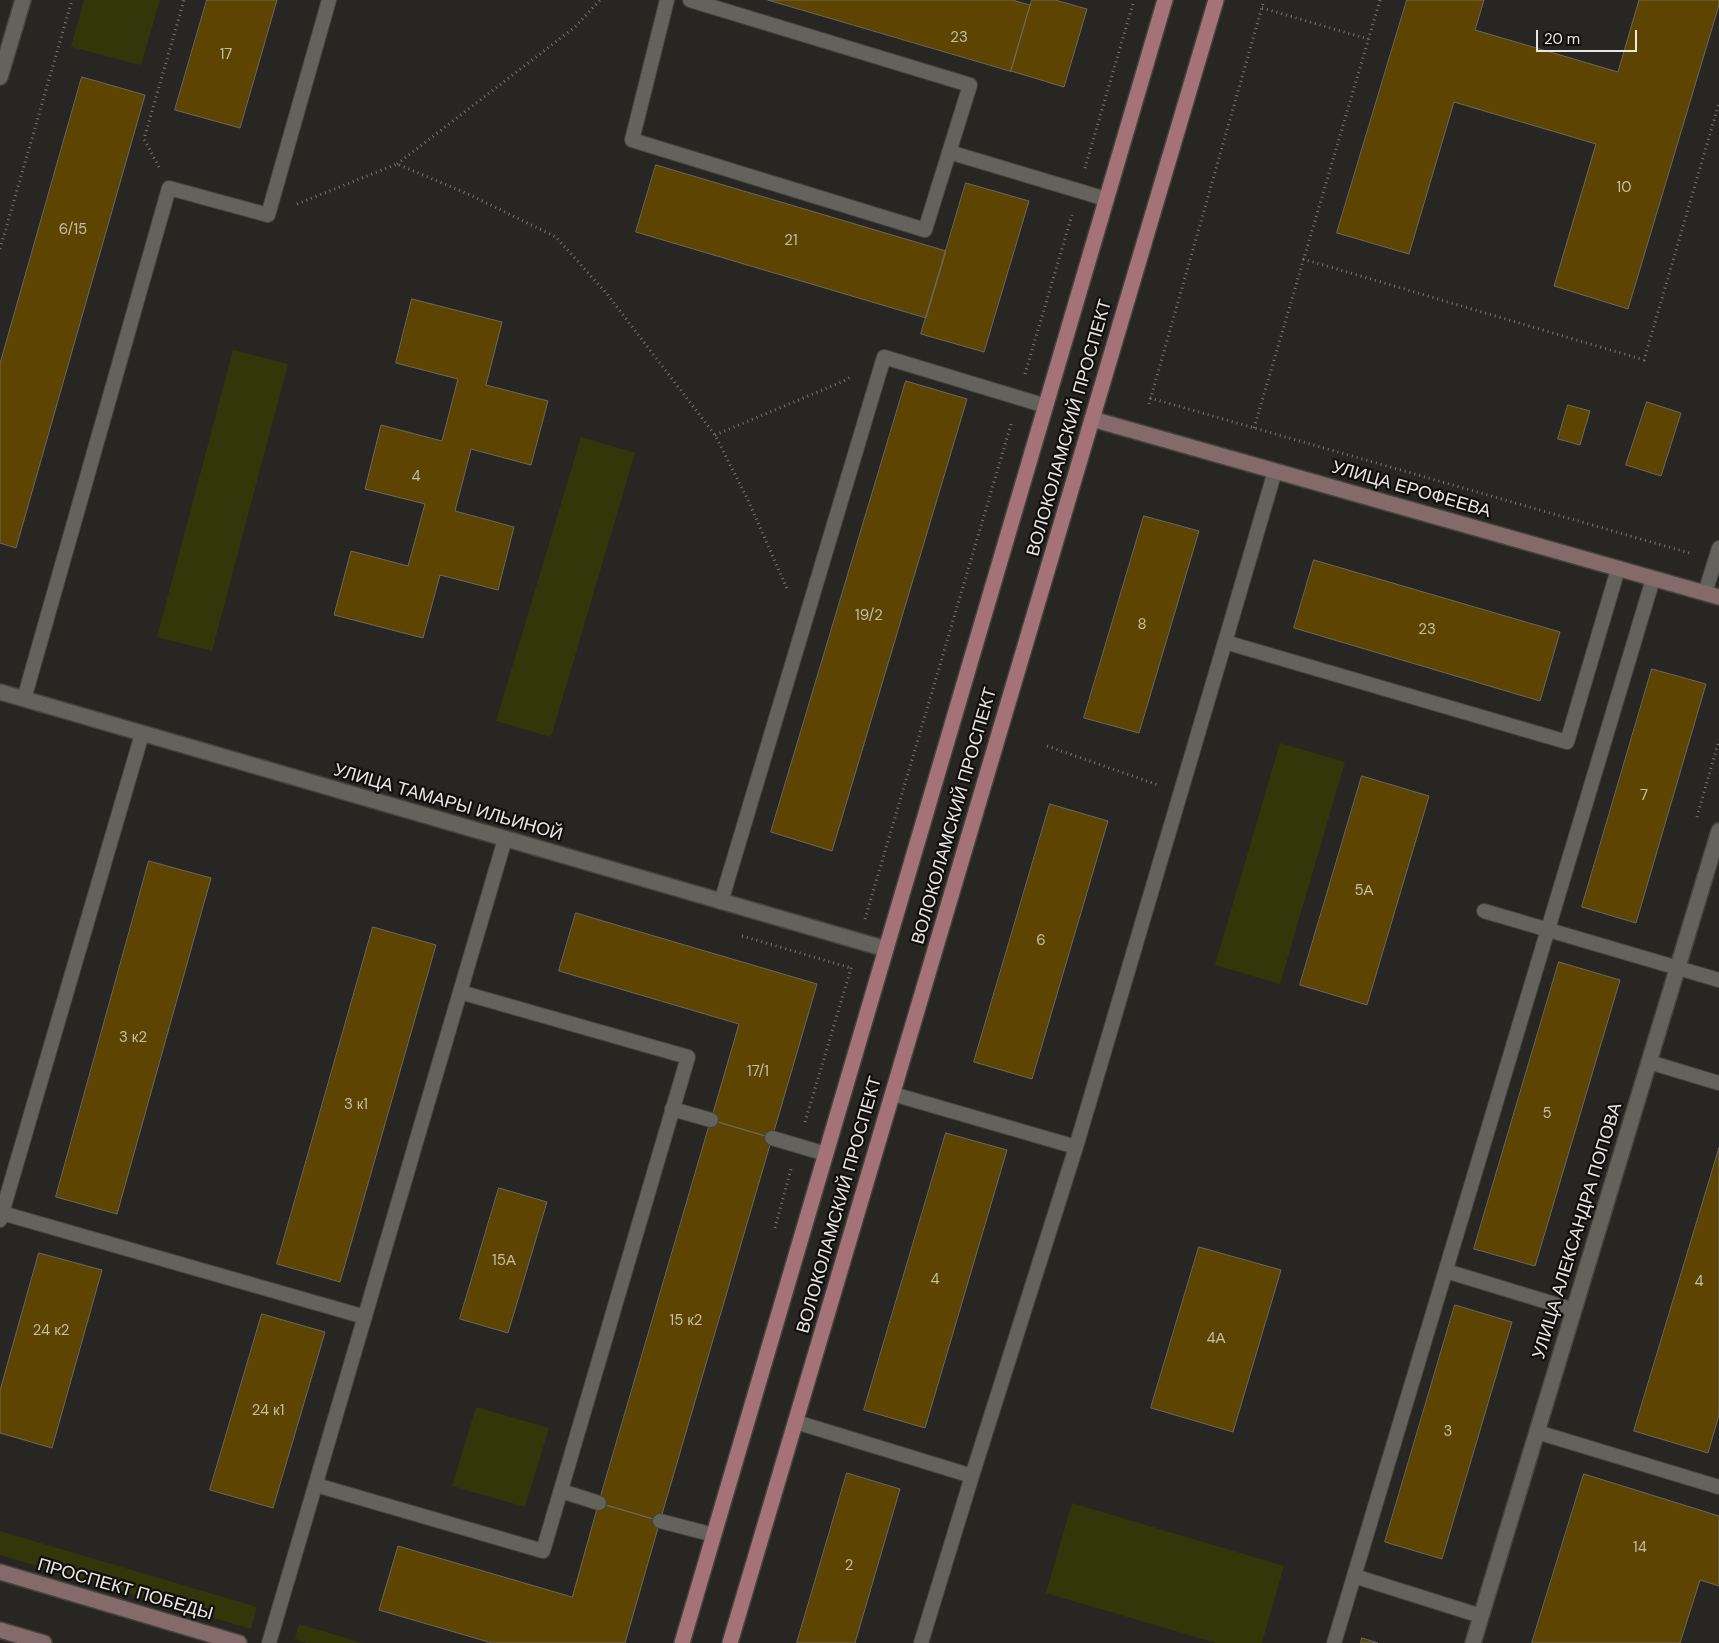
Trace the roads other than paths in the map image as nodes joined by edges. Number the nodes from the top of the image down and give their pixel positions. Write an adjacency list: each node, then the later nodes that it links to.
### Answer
1 (23, 0): 7 (street)
2 (329, 0): 19 (lane)
3 (668, 0): 8 (lane)
4 (690, 0): 8 (lane)
5 (1216, 0): 11 (main road, ВОЛОКОЛАМСКИЙ ПРОСПЕКТ)
6 (1161, 1): 9 (main road, ВОЛОКОЛАМСКИЙ ПРОСПЕКТ)
7 (0, 77)
8 (949, 152): 9 (lane)
9 (1106, 199): 10 (main road, ВОЛОКОЛАМСКИЙ ПРОСПЕКТ)
10 (1046, 406): 23 (lane); 26 (main road, ВОЛОКОЛАМСКИЙ ПРОСПЕКТ)
11 (1092, 419): 12 (street, УЛИЦА ЕРОФЕЕВА); 32 (main road, ВОЛОКОЛАМСКИЙ ПРОСПЕКТ)
12 (1275, 471): 14 (street, УЛИЦА ЕРОФЕЕВА); 17 (lane)
13 (1717, 554): 16 (lane)
14 (1618, 568): 15 (street, УЛИЦА ЕРОФЕЕВА); 17 (lane)
15 (1654, 579): 16 (street, УЛИЦА ЕРОФЕЕВА); 25 (lane)
16 (1712, 595)
17 (1225, 642): 36 (lane)
18 (0, 692): 19 (street, УЛИЦА ТАМАРЫ ИЛЬИНОЙ)
19 (24, 699): 20 (street, УЛИЦА ТАМАРЫ ИЛЬИНОЙ)
20 (142, 734): 22 (street, УЛИЦА ТАМАРЫ ИЛЬИНОЙ); 38 (lane)
21 (1719, 831): 27 (street, УЛИЦА АЛЕКСАНДРА ПОПОВА)
22 (505, 838): 23 (street, УЛИЦА ТАМАРЫ ИЛЬИНОЙ); 29 (lane)
23 (721, 902): 26 (street, УЛИЦА ТАМАРЫ ИЛЬИНОЙ)
24 (1484, 911): 25 (lane)
25 (1548, 930): 27 (lane); 39 (lane)
26 (886, 949): 37 (main road, ВОЛОКОЛАМСКИЙ ПРОСПЕКТ)
27 (1678, 967): 28 (lane); 30 (street, УЛИЦА АЛЕКСАНДРА ПОПОВА)
28 (1719, 980)
29 (460, 992): 33 (lane); 41 (lane)
30 (1649, 1062): 31 (lane); 40 (street, УЛИЦА АЛЕКСАНДРА ПОПОВА)
31 (1719, 1083)
32 (893, 1094): 36 (lane); 42 (main road, ВОЛОКОЛАМСКИЙ ПРОСПЕКТ)
33 (672, 1109): 34 (lane); 47 (lane)
34 (711, 1120)
35 (772, 1138): 37 (lane)
36 (1076, 1147): 44 (lane)
37 (826, 1154): 50 (main road, ВОЛОКОЛАМСКИЙ ПРОСПЕКТ)
38 (1, 1217): 41 (lane)
39 (1446, 1271): 40 (lane); 52 (lane)
40 (1574, 1310): 43 (street, УЛИЦА АЛЕКСАНДРА ПОПОВА)
41 (365, 1317): 45 (lane)
42 (796, 1422): 44 (lane); 59 (main road, ВОЛОКОЛАМСКИЙ ПРОСПЕКТ)
43 (1537, 1432): 46 (lane); 53 (street, УЛИЦА АЛЕКСАНДРА ПОПОВА)
44 (972, 1476): 60 (lane)
45 (316, 1485): 47 (lane); 57 (lane)
46 (1719, 1487)
47 (561, 1492): 48 (lane)
48 (599, 1503)
49 (660, 1521): 50 (lane)
50 (714, 1536): 58 (main road, ВОЛОКОЛАМСКИЙ ПРОСПЕКТ)
51 (0, 1572): 56 (street, ПРОСПЕКТ ПОБЕДЫ)
52 (1354, 1576): 53 (lane); 61 (lane)
53 (1481, 1616): 62 (street, УЛИЦА АЛЕКСАНДРА ПОПОВА)
54 (0, 1630): 55 (street)
55 (44, 1643)
56 (239, 1643)
57 (270, 1643)
58 (682, 1643)
59 (730, 1643)
60 (921, 1643)
61 (1334, 1643)
62 (1473, 1643)

